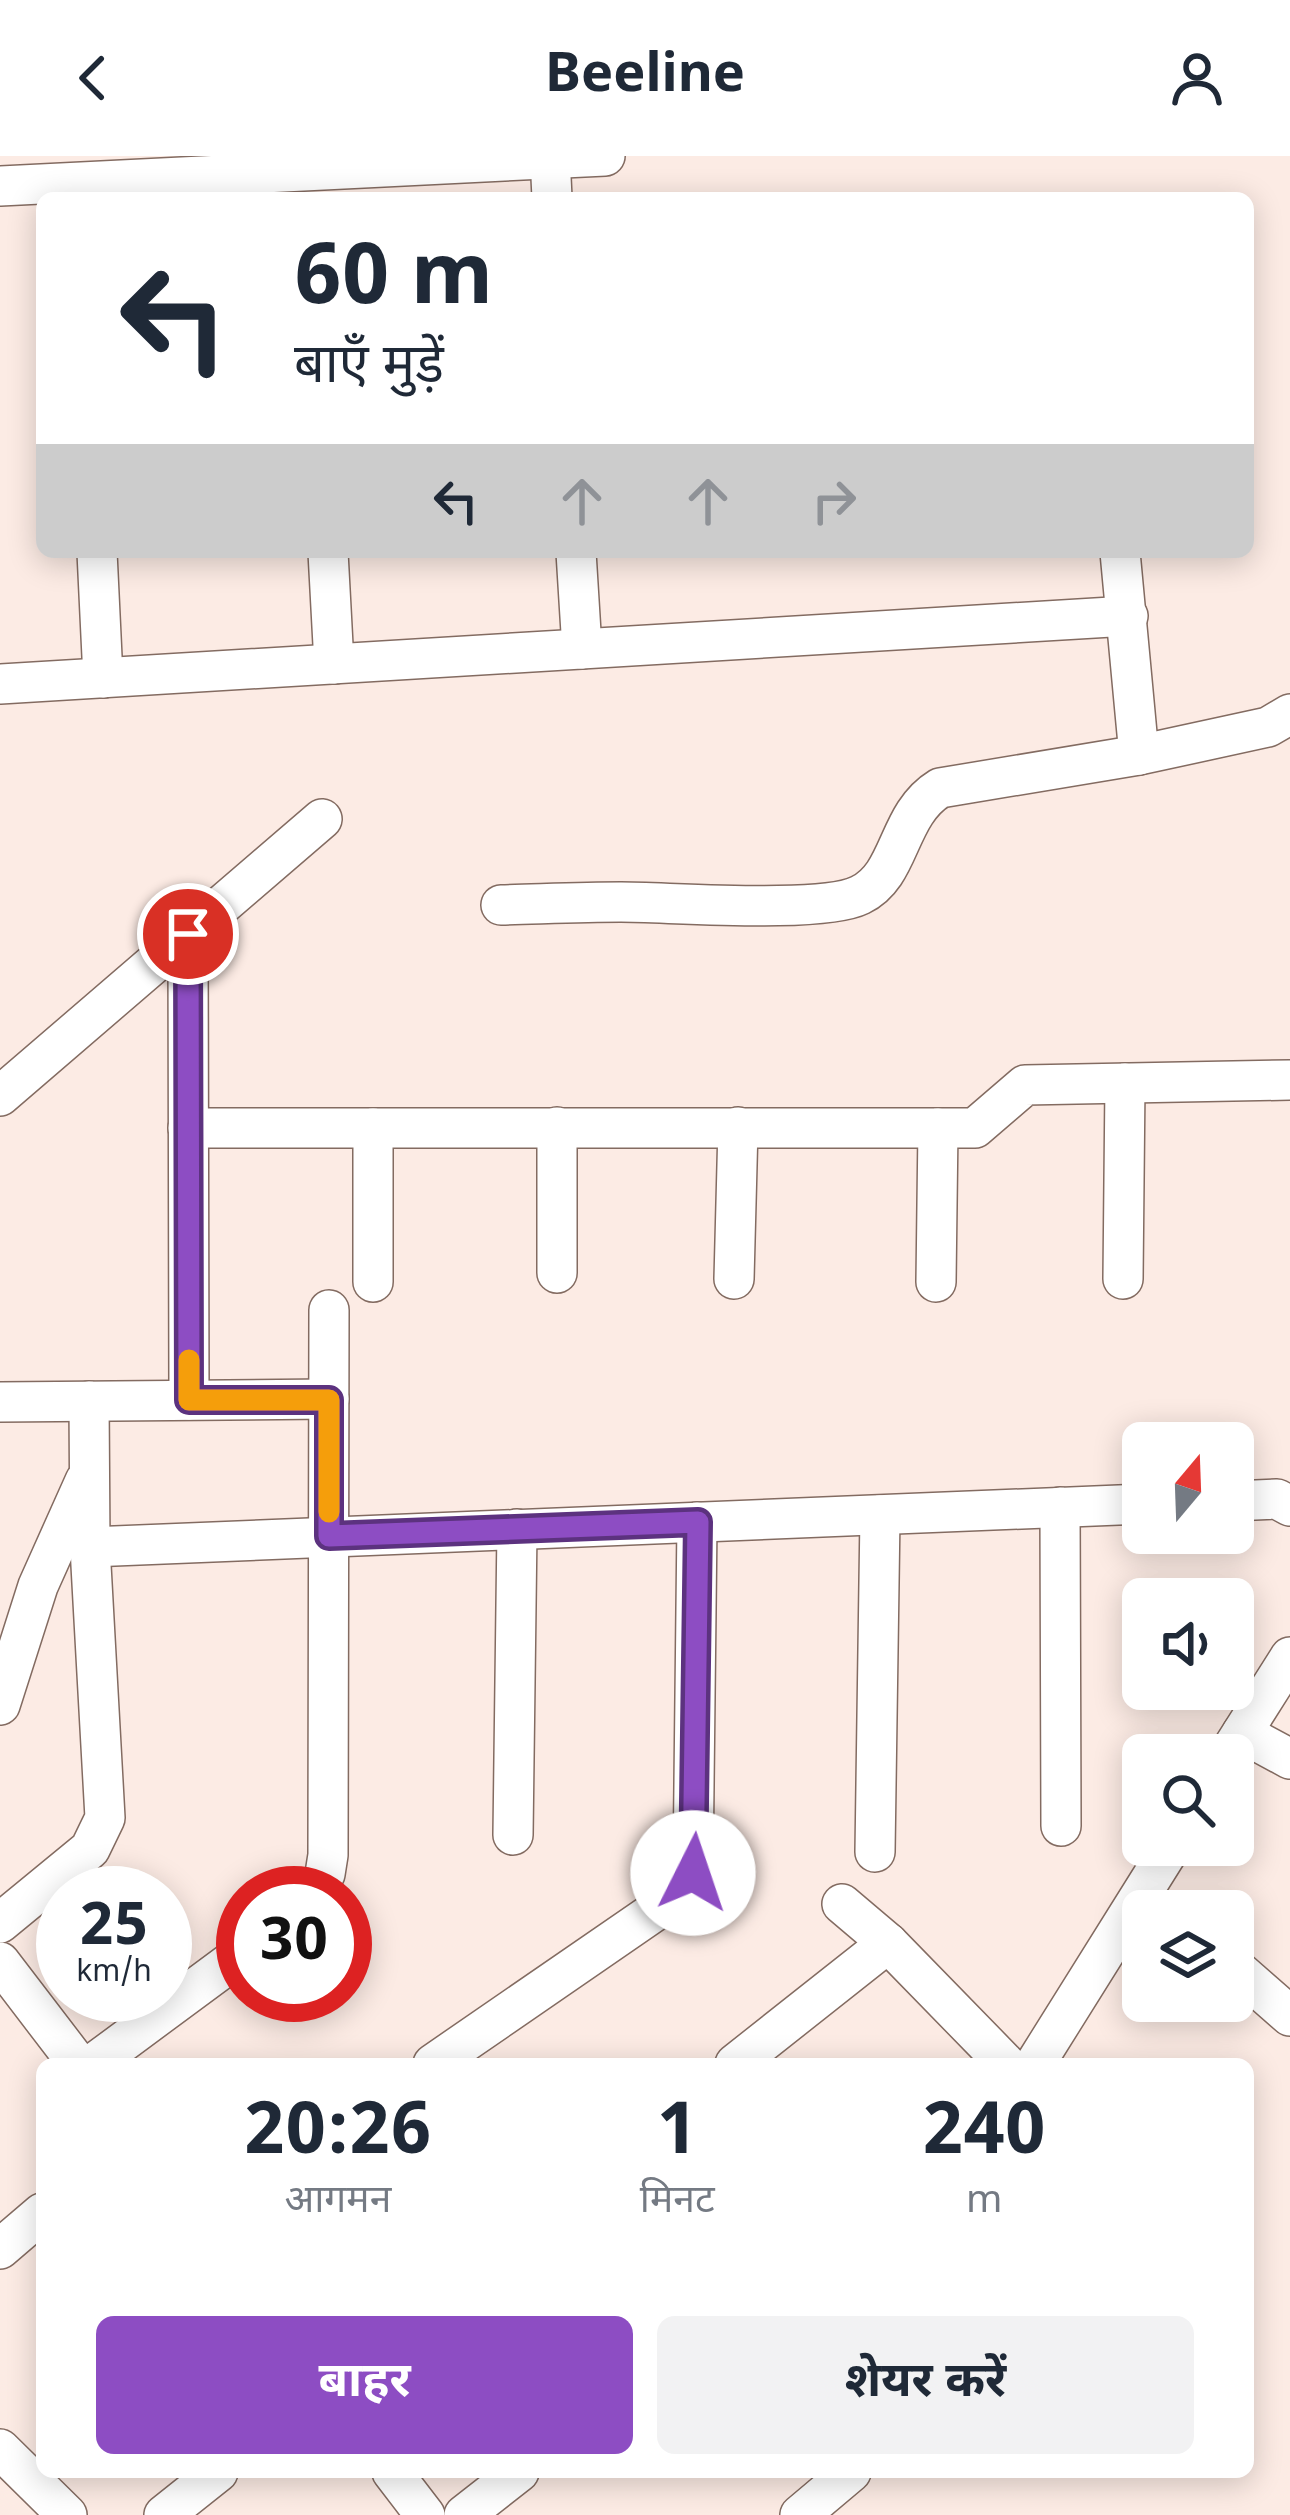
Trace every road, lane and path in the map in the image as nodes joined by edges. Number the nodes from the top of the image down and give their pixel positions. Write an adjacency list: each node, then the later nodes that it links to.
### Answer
1 (605, 156): 2 (street)
2 (551, 171): 3 (street)
3 (308, 175): 4 (street)
4 (79, 179): 5 (street)
5 (0, 187)
6 (98, 558): 13 (street)
7 (328, 558): 12 (street)
8 (576, 558): 11 (street)
9 (1121, 558): 10 (street)
10 (1128, 616): 11 (street); 16 (street)
11 (582, 649): 12 (street)
12 (334, 664): 13 (street)
13 (104, 678): 14 (street)
14 (0, 684)
15 (1290, 714): 16 (street)
16 (1139, 755): 18 (street)
17 (322, 819): 19 (street)
18 (501, 905)
19 (188, 934): 22 (street); 26 (street)
20 (1290, 1080): 21 (street)
21 (1125, 1083): 25 (street); 30 (street)
22 (0, 1096)
23 (557, 1127): 24 (street); 27 (street); 28 (street)
24 (738, 1127): 25 (street); 29 (street)
25 (938, 1127): 32 (street)
26 (188, 1128): 27 (street); 34 (street)
27 (374, 1128): 31 (street)
28 (556, 1273)
29 (734, 1279)
30 (1123, 1280)
31 (373, 1282)
32 (936, 1282)
33 (329, 1310): 35 (street)
34 (189, 1400): 35 (street); 36 (street)
35 (329, 1400): 46 (street)
36 (88, 1401): 37 (street); 38 (street)
37 (0, 1402)
38 (89, 1471): 47 (street); 49 (street)
39 (1254, 1500): 41 (street)
40 (1122, 1505): 42 (street)
41 (1290, 1506)
42 (1060, 1508): 43 (street); 53 (street)
43 (880, 1515): 44 (street); 55 (street)
44 (698, 1522): 45 (street); 67 (street)
45 (518, 1529): 46 (street); 54 (street)
46 (329, 1536): 47 (street); 56 (street)
47 (90, 1546): 58 (street)
48 (1290, 1657): 50 (street)
49 (0, 1706)
50 (1241, 1734)
51 (1254, 1749): 52 (street)
52 (1290, 1759)
53 (1061, 1826)
54 (513, 1835)
55 (875, 1852)
56 (324, 1866)
57 (842, 1904): 59 (street)
58 (0, 1923)
59 (888, 1943): 68 (street); 69 (street)
60 (1122, 1948): 70 (street)
61 (0, 1962): 65 (street)
62 (216, 1973): 66 (street)
63 (1254, 1984): 64 (street)
64 (1290, 2016)
65 (73, 2058)
66 (101, 2058)
67 (442, 2058)
68 (743, 2058)
69 (1000, 2058)
70 (1040, 2058)
71 (36, 2217): 72 (street)
72 (0, 2249)
73 (0, 2449): 78 (street)
74 (210, 2478): 79 (street)
75 (397, 2478): 80 (street)
76 (511, 2478): 81 (street)
77 (844, 2478): 82 (street)
78 (68, 2515)
79 (164, 2515)
80 (425, 2515)
81 (464, 2515)
82 (800, 2515)

